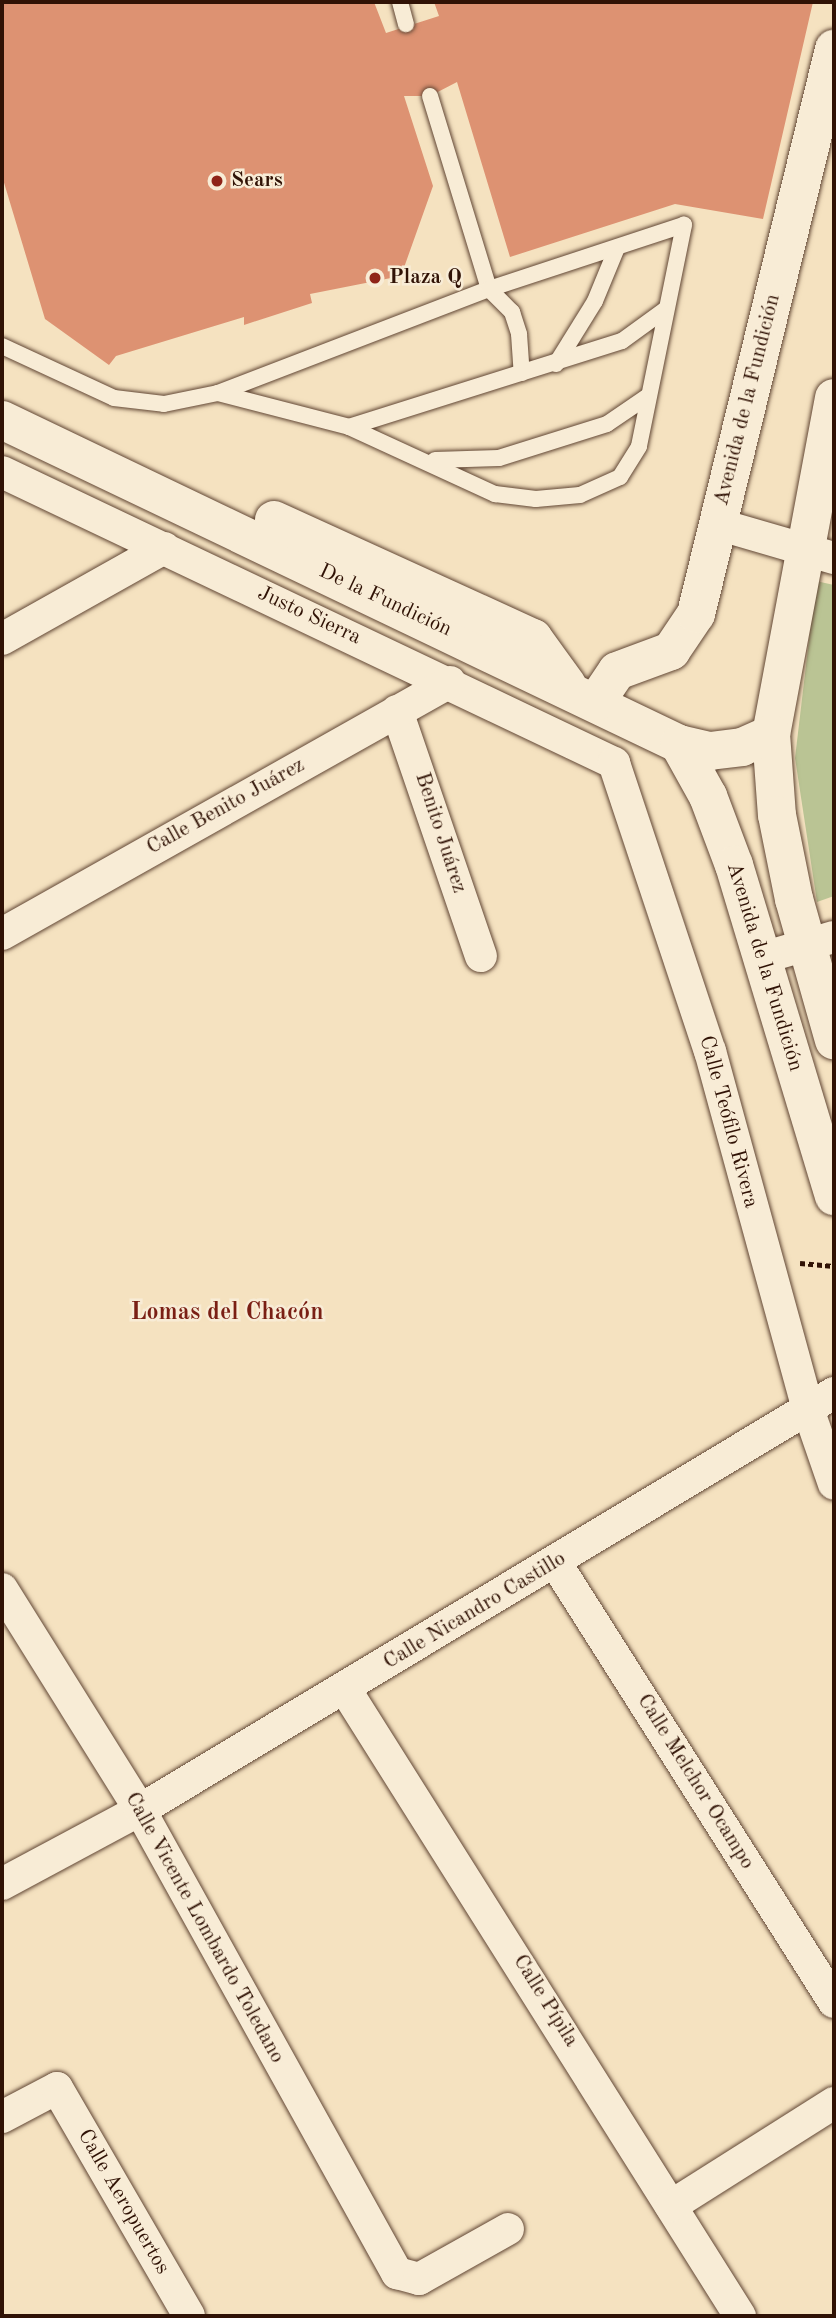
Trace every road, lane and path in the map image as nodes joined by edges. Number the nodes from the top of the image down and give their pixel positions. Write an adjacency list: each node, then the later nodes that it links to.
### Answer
1 (400, 2): 2 (lane)
2 (406, 24)
3 (834, 49): 19 (street, Avenida de la Fundición)
4 (430, 96): 6 (lane)
5 (616, 250): 6 (lane); 7 (lane); 9 (lane)
6 (489, 289): 10 (lane); 11 (lane)
7 (666, 309): 9 (lane); 13 (lane)
8 (2, 346): 11 (lane)
9 (556, 364): 10 (lane)
10 (522, 373): 16 (lane)
11 (218, 393): 16 (lane)
12 (2, 396): 24 (street)
13 (648, 396): 17 (lane); 17 (lane)
14 (834, 398): 21 (street)
15 (2, 420): 24 (street, De la Fundición)
16 (349, 426): 17 (lane)
17 (419, 458)
18 (2, 472): 20 (street, Justo Sierra)
19 (717, 524): 21 (street); 24 (street, Avenida de la Fundición)
20 (164, 548): 22 (street); 23 (street, Justo Sierra)
21 (818, 554): 26 (street)
22 (2, 639)
23 (450, 682): 25 (street, Calle Benito Juárez); 28 (street, Justo Sierra)
24 (583, 695): 27 (street, De la Fundición)
25 (397, 711): 29 (street, Calle Benito Juárez); 31 (street, Benito Juárez)
26 (772, 734): 27 (street, De la Fundición); 30 (street)
27 (679, 744): 32 (street, Avenida de la Fundición)
28 (614, 764): 37 (street, Calle Teófilo Rivera)
29 (2, 934)
30 (820, 942): 32 (street); 33 (street)
31 (481, 956)
32 (762, 958): 34 (street, Avenida de la Fundición)
33 (834, 1040)
34 (834, 1196)
35 (792, 1262): 36 (path)
36 (834, 1266)
37 (821, 1401): 38 (street, Calle Teófilo Rivera); 39 (street, Calle Nicandro Castillo)
38 (834, 1484)
39 (555, 1562): 41 (street, Calle Nicandro Castillo); 44 (street, Calle Melchor Ocampo)
40 (2, 1589): 42 (street, Calle Vicente Lombardo Toledano)
41 (345, 1689): 42 (street, Calle Nicandro Castillo); 47 (street, Calle Pípila)
42 (140, 1810): 43 (street, Calle Nicandro Castillo); 48 (street, Calle Vicente Lombardo Toledano)
43 (2, 1884)
44 (834, 2003)
45 (834, 2104): 47 (street)
46 (2, 2117): 49 (street, Calle Aeropuertos)
47 (671, 2206): 50 (street, Calle Pípila)
48 (508, 2229)
49 (189, 2316)
50 (740, 2316)

